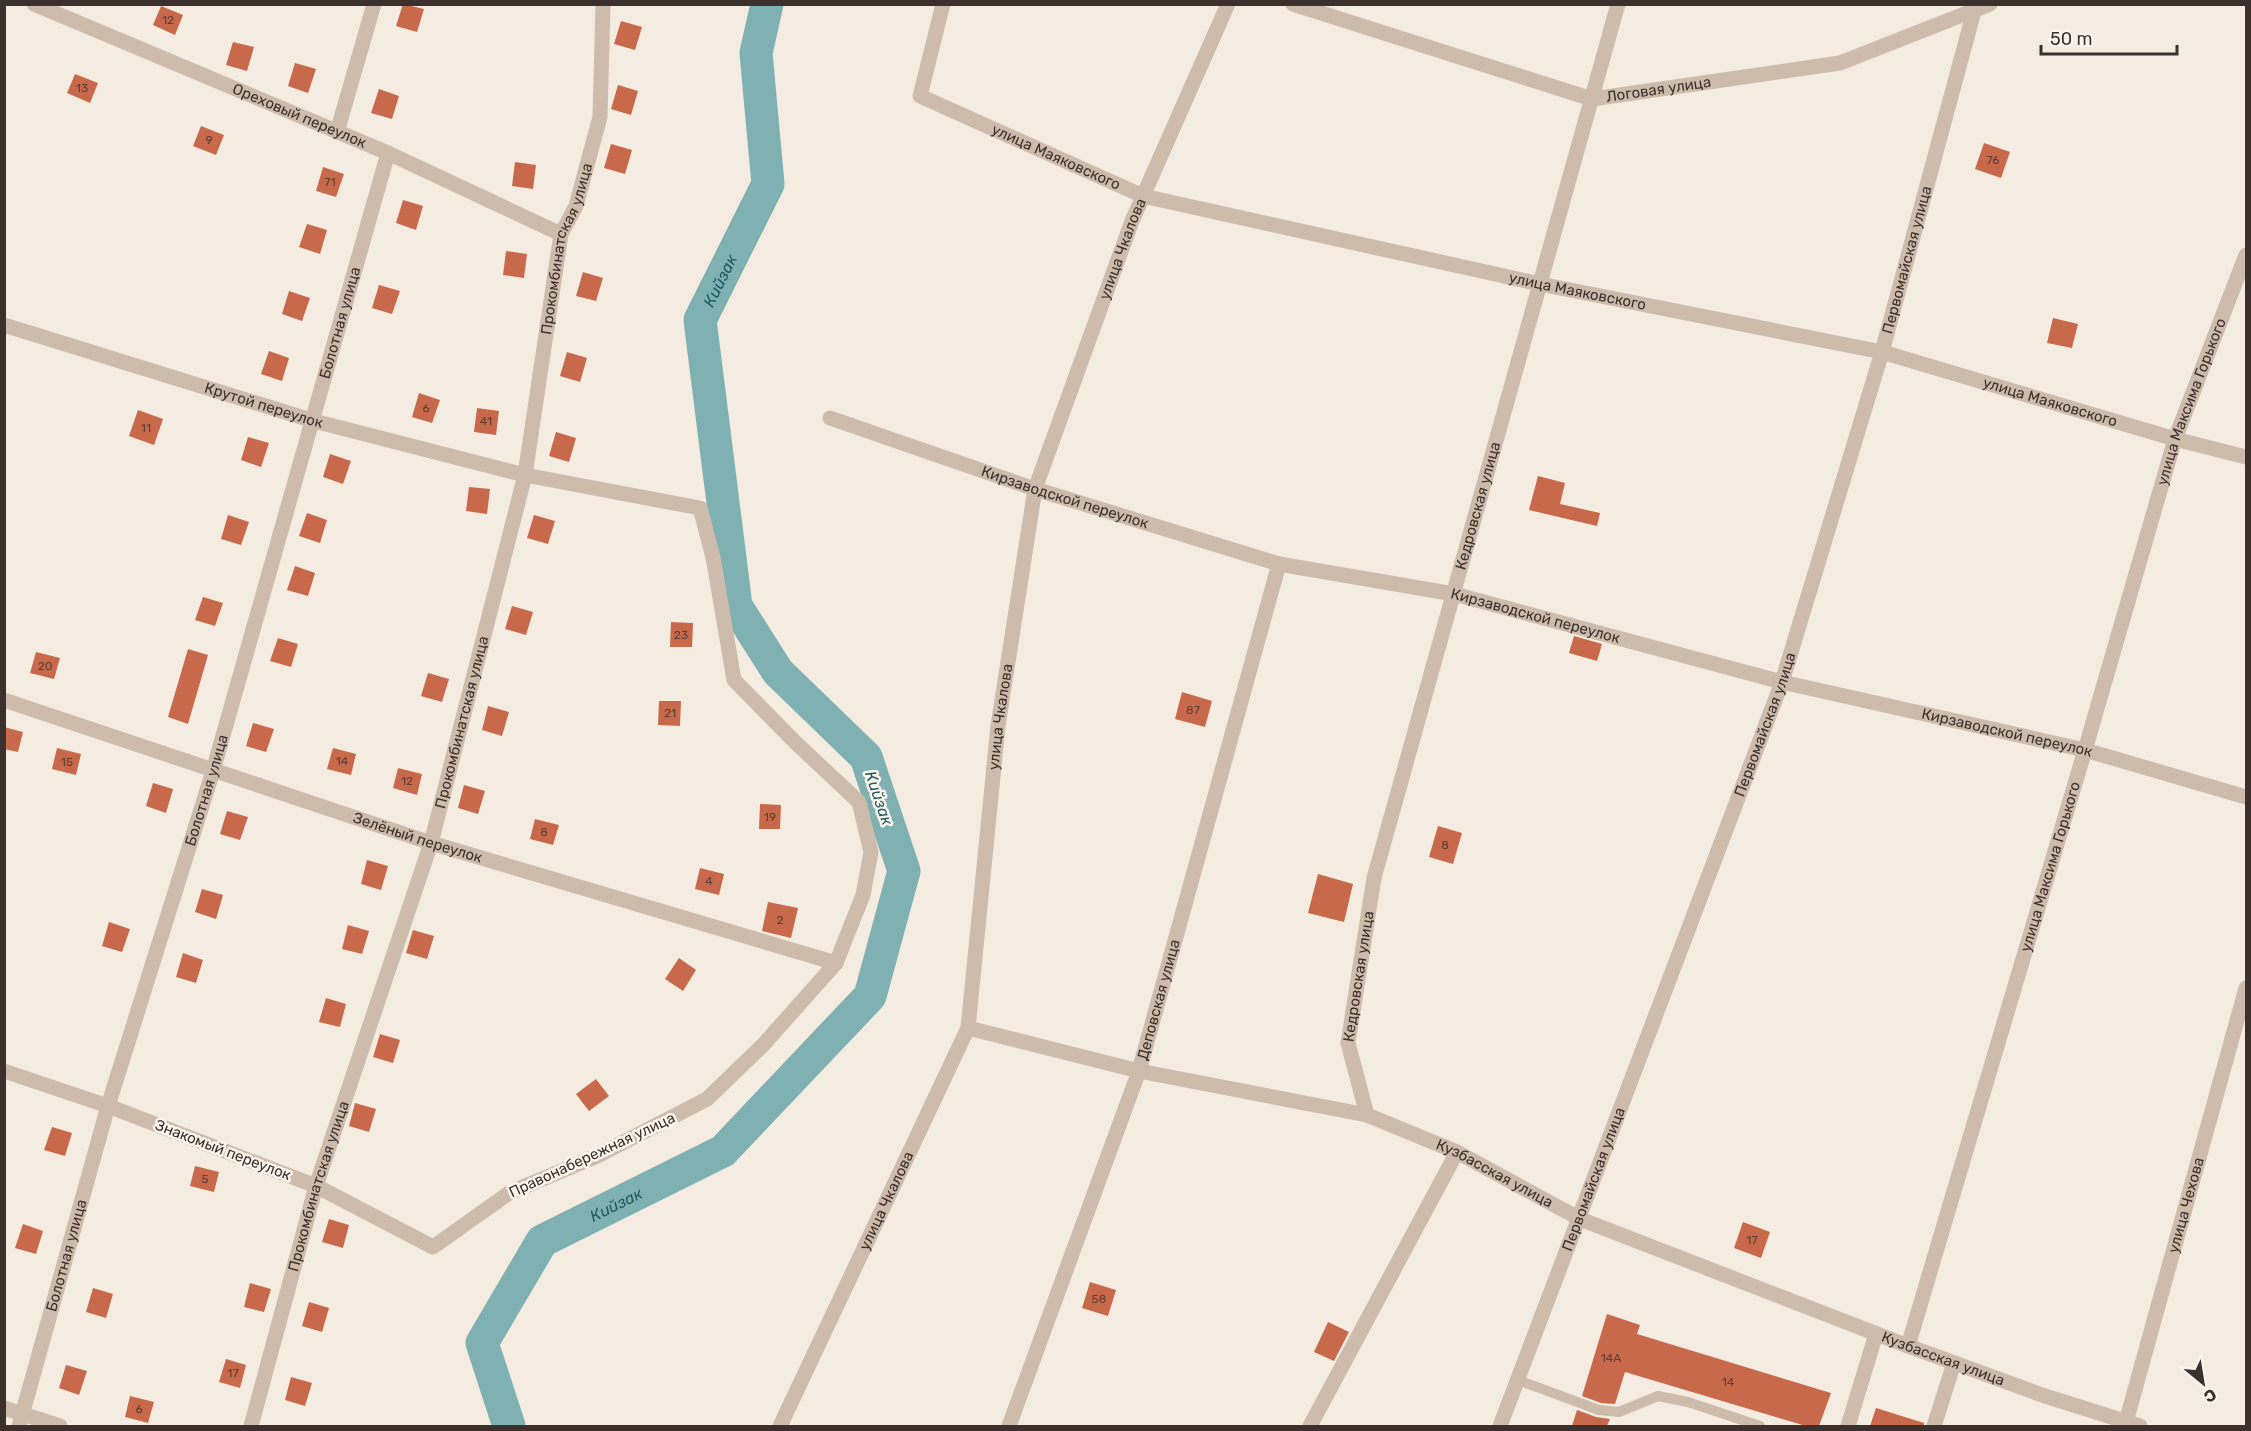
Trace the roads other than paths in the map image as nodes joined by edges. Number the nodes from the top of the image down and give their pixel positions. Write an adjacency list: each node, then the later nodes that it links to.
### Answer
1 (34, 4): 11 (street, Ореховый переулок)
2 (374, 4): 11 (street)
3 (603, 4): 14 (street, Прокомбинатская улица)
4 (943, 4): 13 (street, улица Маяковского)
5 (1228, 4): 13 (street, улица Чкалова)
6 (1293, 4): 10 (street, Логовая улица)
7 (1618, 4): 10 (street, Кедровская улица)
8 (1989, 4): 9 (street, Логовая улица)
9 (1975, 7): 10 (street, Логовая улица); 18 (street, Первомайская улица)
10 (1592, 99): 16 (street, Кедровская улица)
11 (337, 132): 12 (street, Ореховый переулок)
12 (388, 153): 14 (street, Ореховый переулок); 20 (street, Болотная улица)
13 (1143, 196): 16 (street, улица Маяковского); 24 (street, улица Чкалова)
14 (561, 234): 23 (street, Прокомбинатская улица)
15 (2247, 255): 21 (street, улица Максима Горького)
16 (1540, 284): 18 (street, улица Маяковского); 26 (street, Кедровская улица)
17 (4, 325): 20 (street, Крутой переулок)
18 (1882, 352): 21 (street, улица Маяковского); 27 (street, Первомайская улица)
19 (830, 418): 24 (street, Кирзаводской переулок)
20 (314, 421): 23 (street, Крутой переулок); 30 (street, Болотная улица)
21 (2175, 439): 22 (street, улица Маяковского); 29 (street, улица Максима Горького)
22 (2247, 457)
23 (525, 475): 32 (street, Прокомбинатская улица); 33 (street, Правонабережная улица)
24 (1035, 489): 25 (street, Кирзаводской переулок); 35 (street, улица Чкалова)
25 (1279, 564): 26 (street, Кирзаводской переулок); 37 (street, Деповская улица)
26 (1454, 594): 27 (street, Кирзаводской переулок); 39 (street, Кедровская улица)
27 (1782, 682): 29 (street, Кирзаводской переулок); 42 (street, Первомайская улица)
28 (4, 700): 30 (street, Зелёный переулок)
29 (2085, 750): 31 (street, Кирзаводской переулок); 45 (street, улица Максима Горького)
30 (213, 771): 32 (street, Зелёный переулок); 38 (street, Болотная улица)
31 (2247, 796)
32 (431, 843): 33 (street, Зелёный переулок); 41 (street, Прокомбинатская улица)
33 (836, 963): 43 (street, Правонабережная улица)
34 (2247, 988): 50 (street, улица Чехова)
35 (968, 1028): 37 (street, Кузбасская улица); 53 (street, улица Чкалова)
36 (4, 1071): 38 (street, Знакомый переулок)
37 (1139, 1071): 39 (street, Кузбасская улица); 54 (street, Деповская улица)
38 (108, 1106): 41 (street, Знакомый переулок); 49 (street, Болотная улица)
39 (1367, 1115): 40 (street, Кузбасская улица)
40 (1457, 1152): 42 (street, Кузбасская улица); 55 (street)
41 (316, 1186): 43 (street, Знакомый переулок); 52 (street, Прокомбинатская улица)
42 (1580, 1219): 44 (street, Кузбасская улица); 47 (street, Первомайская улица)
43 (433, 1247)
44 (1876, 1334): 45 (street, Кузбасская улица); 58 (street)
45 (1908, 1346): 46 (street, Кузбасская улица)
46 (1954, 1363): 50 (street, Кузбасская улица); 59 (street)
47 (1518, 1380): 56 (street, Первомайская улица); 57 (lane)
48 (4, 1408): 49 (street)
49 (20, 1420): 51 (street)
50 (2133, 1424)
51 (60, 1426)
52 (251, 1426)
53 (780, 1426)
54 (1009, 1426)
55 (1310, 1426)
56 (1500, 1426)
57 (1760, 1426)
58 (1848, 1426)
59 (1934, 1426)

